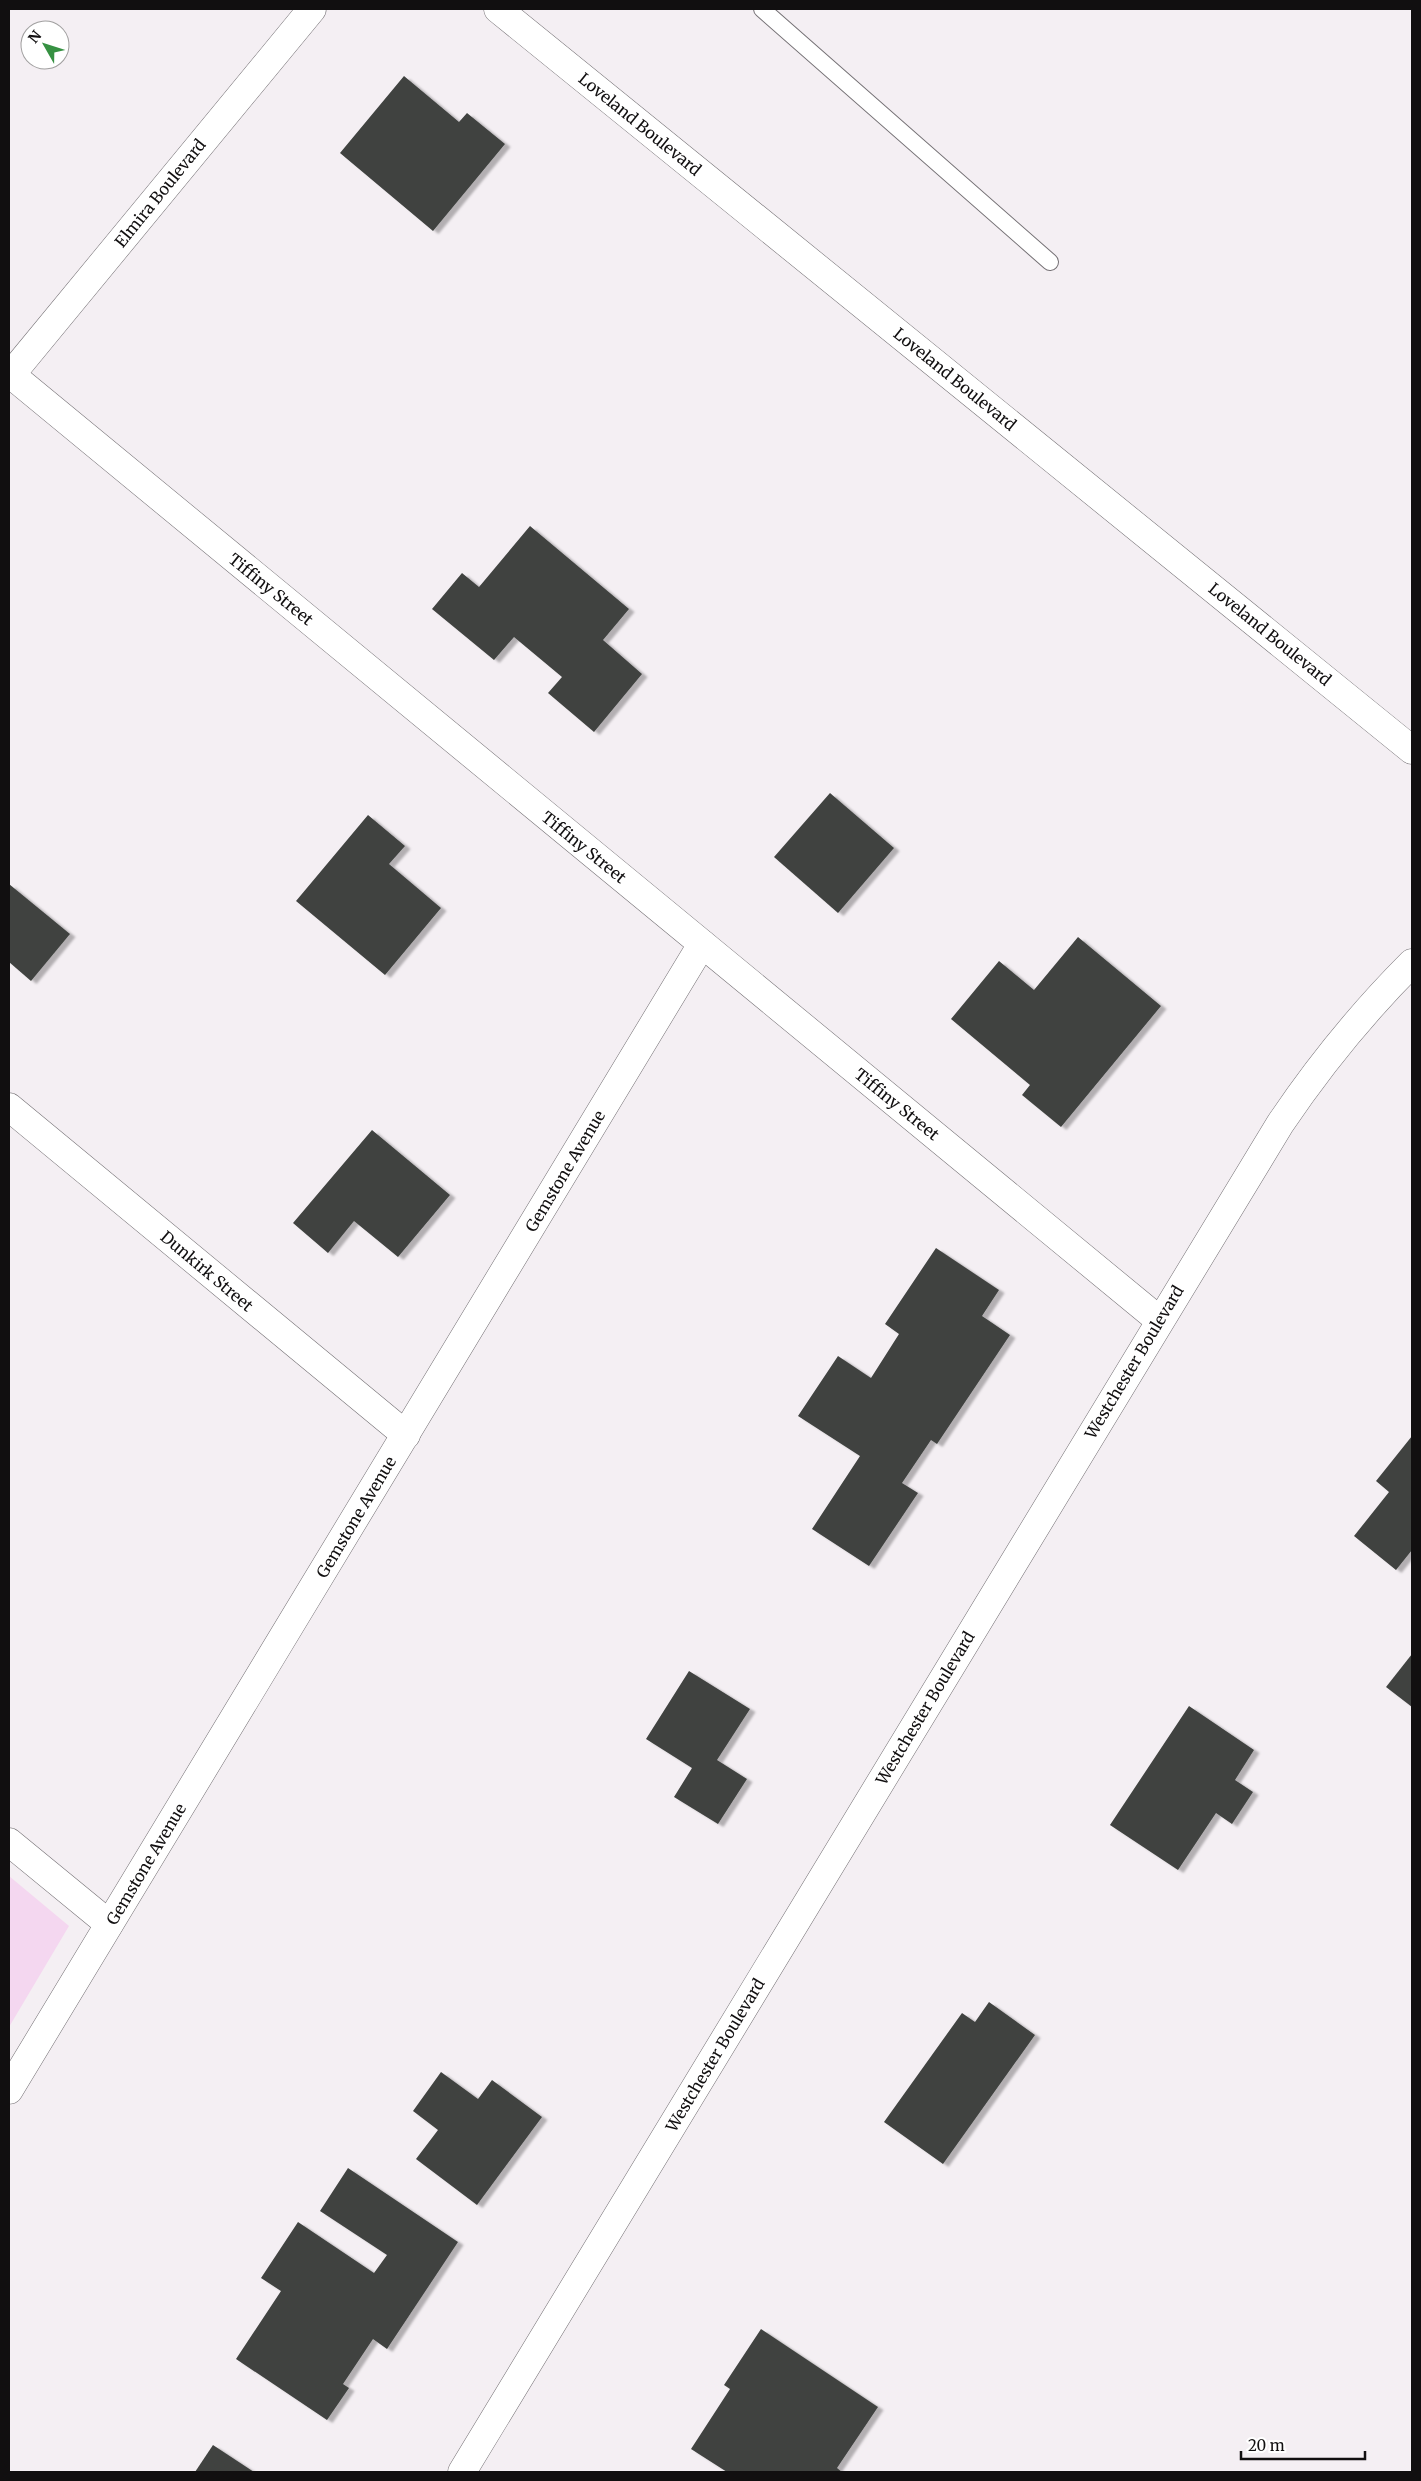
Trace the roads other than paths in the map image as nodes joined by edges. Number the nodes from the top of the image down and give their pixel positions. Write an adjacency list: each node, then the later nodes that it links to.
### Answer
1 (312, 9): 5 (street, Elmira Boulevard)
2 (498, 9): 6 (street, Loveland Boulevard)
3 (762, 9): 4 (lane)
4 (1050, 262)
5 (9, 375): 7 (street, Tiffiny Street)
6 (1412, 750)
7 (702, 944): 10 (street, Tiffiny Street); 11 (street, Gemstone Avenue)
8 (1412, 963): 10 (street, Westchester Boulevard)
9 (9, 1107): 11 (street, Dunkirk Street)
10 (1159, 1320): 15 (street, Westchester Boulevard)
11 (406, 1435): 13 (street, Gemstone Avenue)
12 (9, 1842): 13 (street)
13 (109, 1924): 14 (street, Gemstone Avenue)
14 (9, 2090)
15 (462, 2472)

